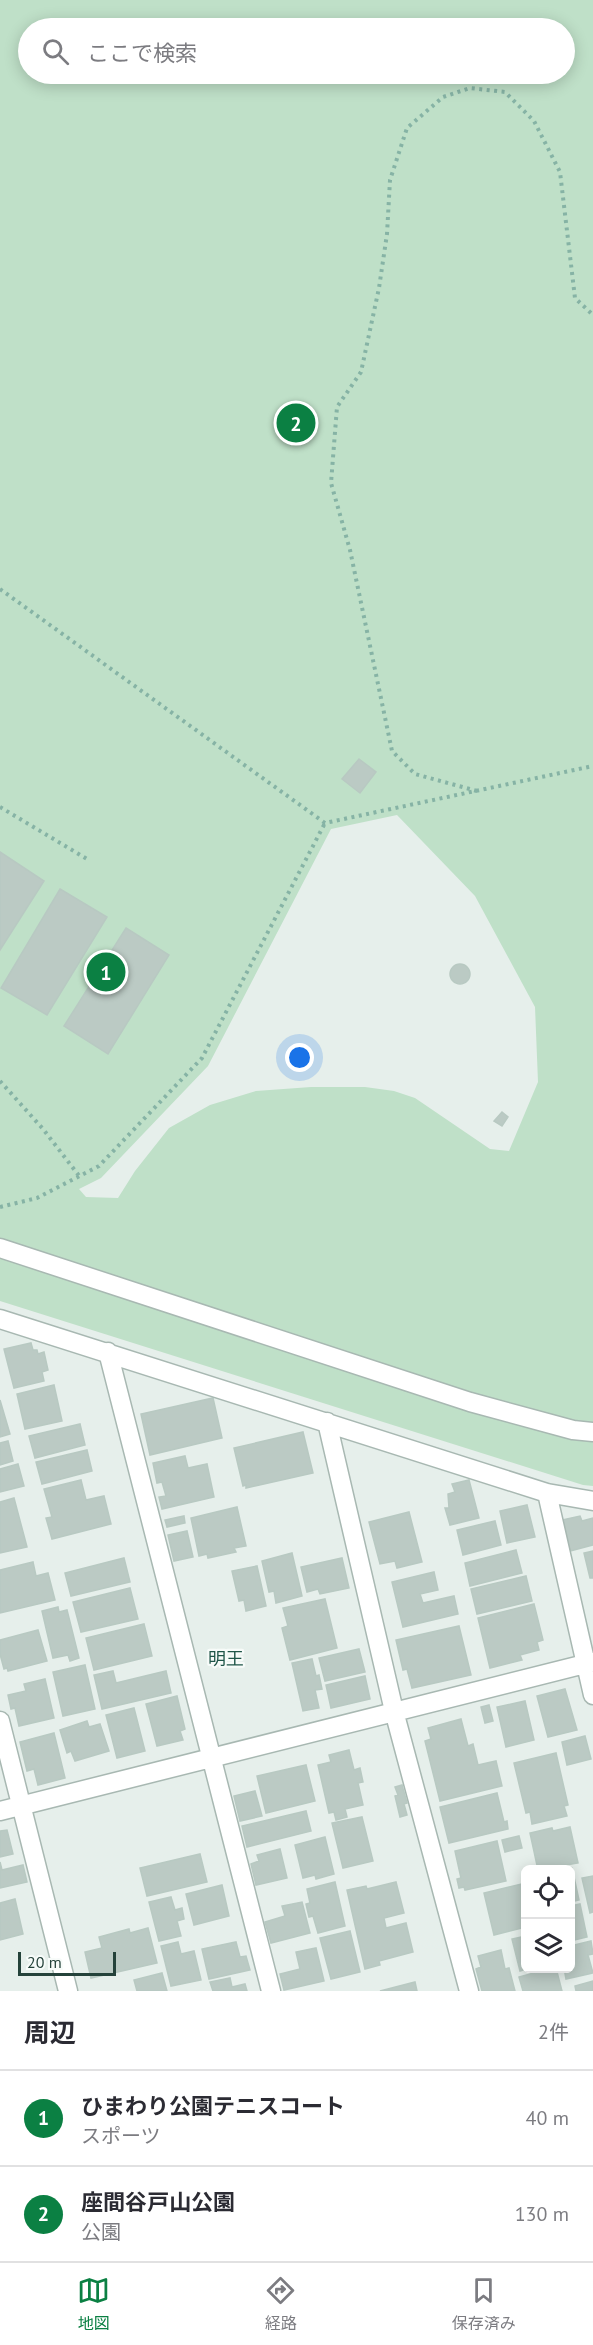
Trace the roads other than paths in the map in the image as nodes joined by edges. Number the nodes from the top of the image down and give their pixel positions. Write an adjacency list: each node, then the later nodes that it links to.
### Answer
1 (0, 1248): 5 (street)
2 (0, 1319): 3 (street)
3 (108, 1352): 4 (street); 12 (street)
4 (327, 1422): 6 (street); 10 (street)
5 (593, 1432)
6 (547, 1493): 7 (street); 8 (street)
7 (593, 1501)
8 (589, 1663): 9 (street); 10 (street)
9 (593, 1695)
10 (394, 1711): 12 (street); 17 (street)
11 (0, 1721): 13 (street)
12 (212, 1758): 13 (street); 16 (street)
13 (21, 1806): 14 (street); 15 (street)
14 (0, 1811)
15 (68, 1991)
16 (271, 1991)
17 (469, 1991)

